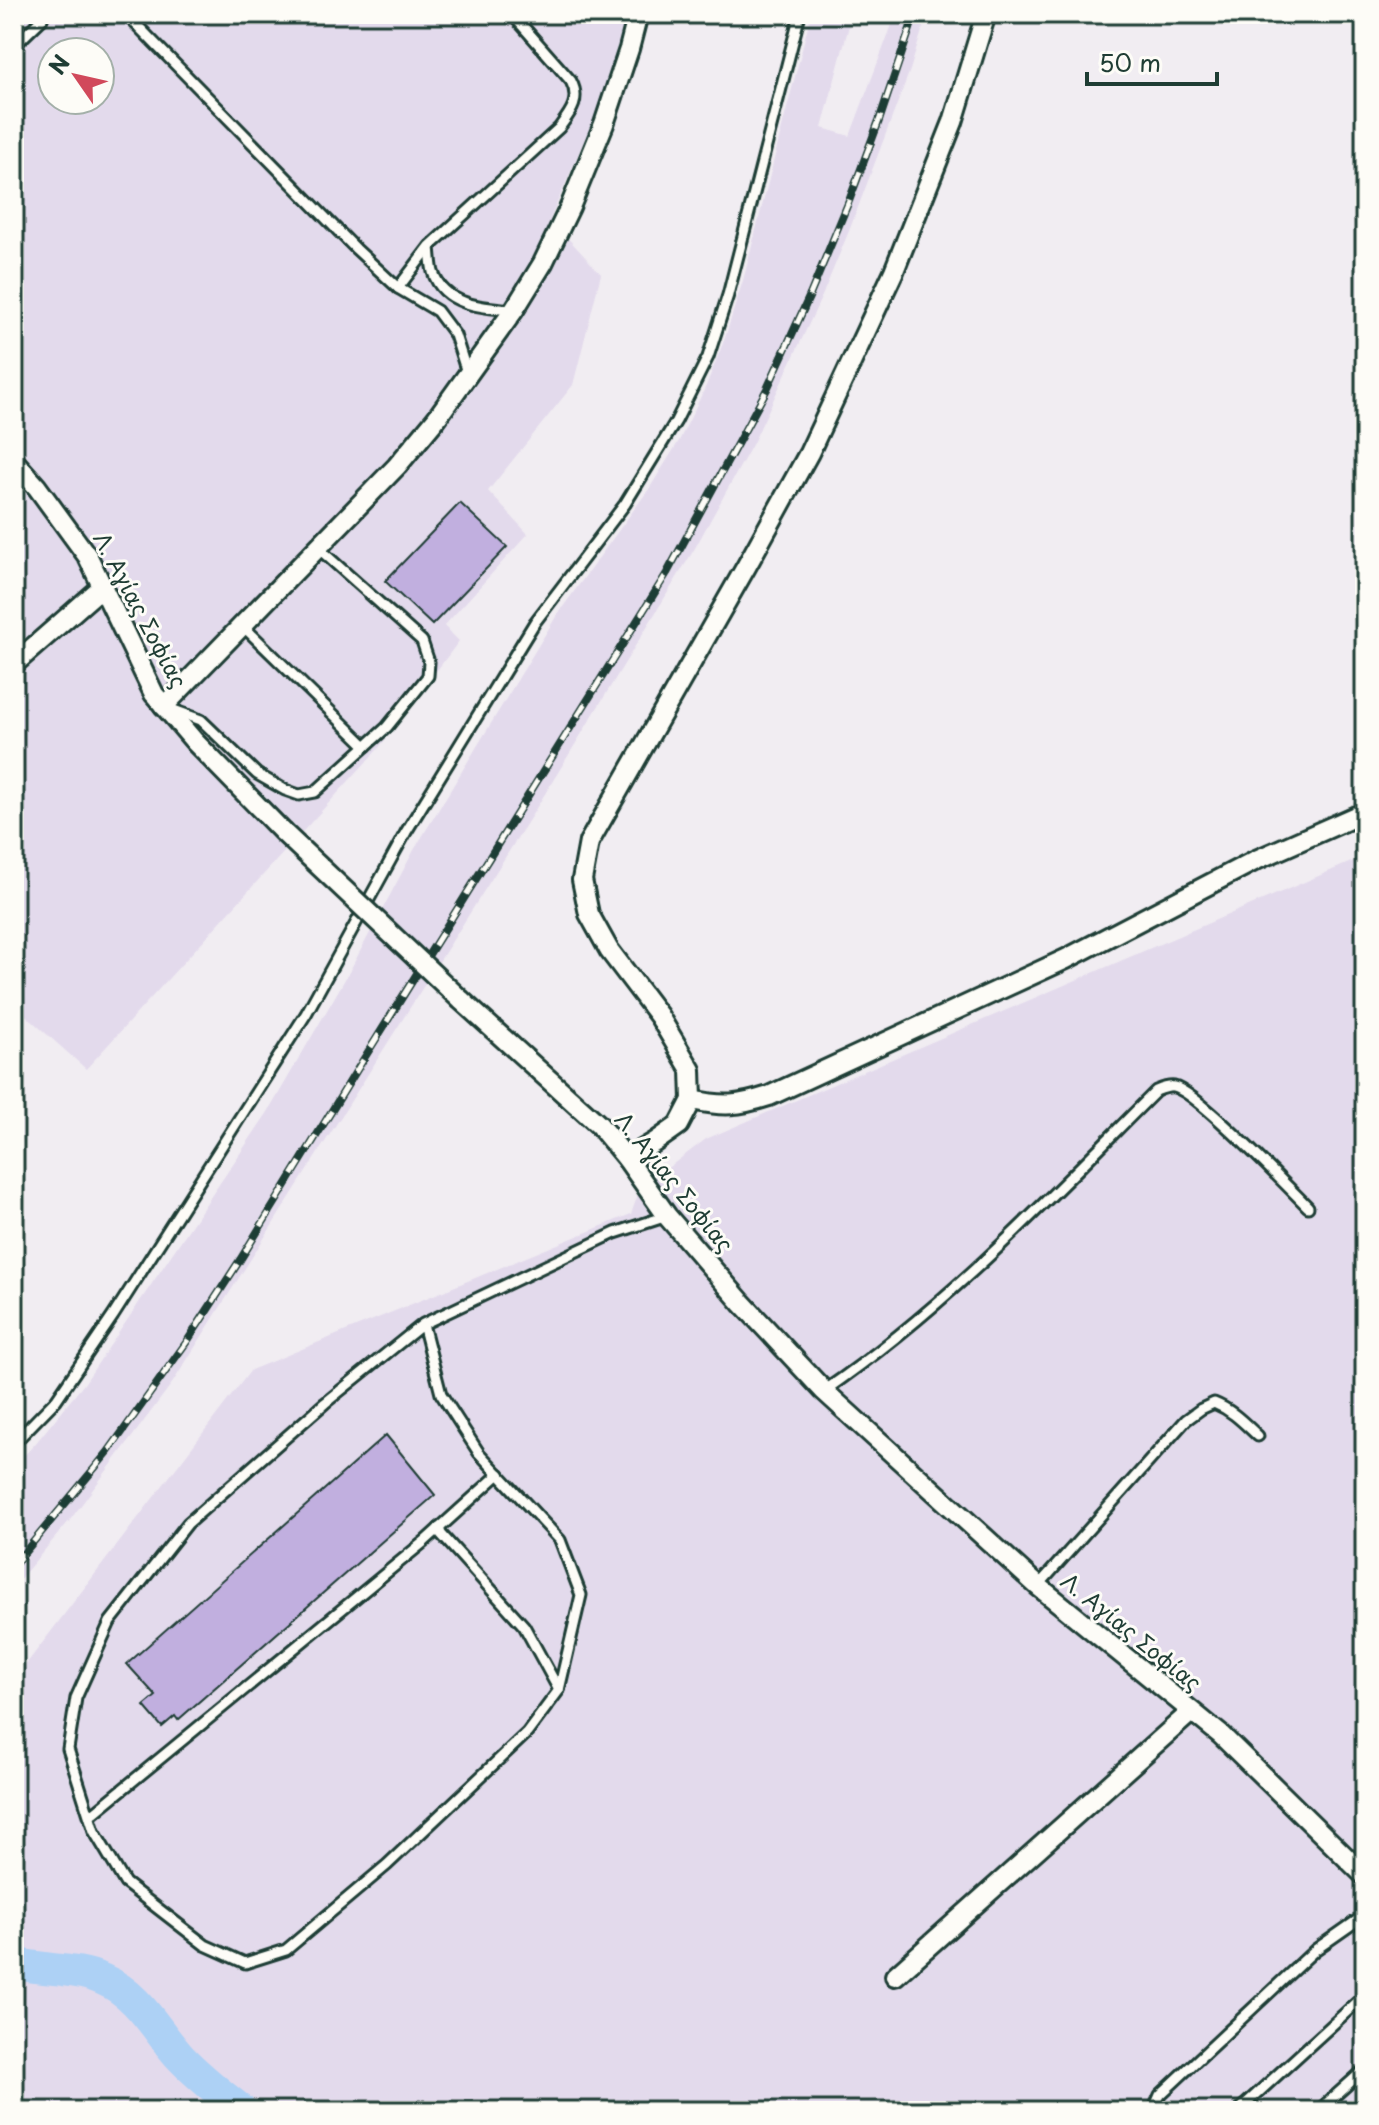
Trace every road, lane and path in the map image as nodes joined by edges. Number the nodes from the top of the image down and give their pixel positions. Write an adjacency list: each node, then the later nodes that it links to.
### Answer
1 (43, 14): 7 (lane)
2 (126, 14): 9 (lane)
3 (512, 14): 8 (lane)
4 (638, 14): 10 (street)
5 (800, 14): 27 (lane)
6 (986, 14): 20 (street)
7 (14, 46)
8 (430, 246): 9 (lane); 10 (lane)
9 (398, 288): 11 (lane)
10 (514, 310): 11 (street)
11 (468, 376): 13 (street)
12 (14, 461): 14 (street, Λ. Αγίας Σοφίας)
13 (317, 547): 15 (street); 18 (lane)
14 (102, 587): 16 (street); 17 (street, Λ. Αγίας Σοφίας)
15 (242, 625): 17 (street); 18 (lane)
16 (14, 664)
17 (164, 706): 18 (lane); 21 (street, Λ. Αγίας Σοφίας, bridge)
18 (366, 746)
19 (1365, 812): 20 (street)
20 (692, 1100): 21 (street)
21 (627, 1159): 23 (street, Λ. Αγίας Σοφίας)
22 (1308, 1207): 25 (lane)
23 (667, 1216): 24 (lane); 25 (street, Λ. Αγίας Σοφίας)
24 (423, 1324): 28 (lane); 33 (lane)
25 (824, 1391): 30 (street, Λ. Αγίας Σοφίας)
26 (1258, 1436): 30 (lane)
27 (14, 1443)
28 (499, 1474): 29 (lane); 31 (lane)
29 (439, 1528): 31 (lane); 33 (lane)
30 (1038, 1586): 32 (street, Λ. Αγίας Σοφίας)
31 (559, 1690): 33 (lane)
32 (1191, 1712): 34 (street, Λ. Αγίας Σοφίας); 36 (street)
33 (90, 1816)
34 (1365, 1876)
35 (1365, 1915): 39 (lane)
36 (895, 1976)
37 (1365, 1995): 40 (lane)
38 (1365, 2069): 41 (lane)
39 (1153, 2111)
40 (1238, 2111)
41 (1318, 2111)

